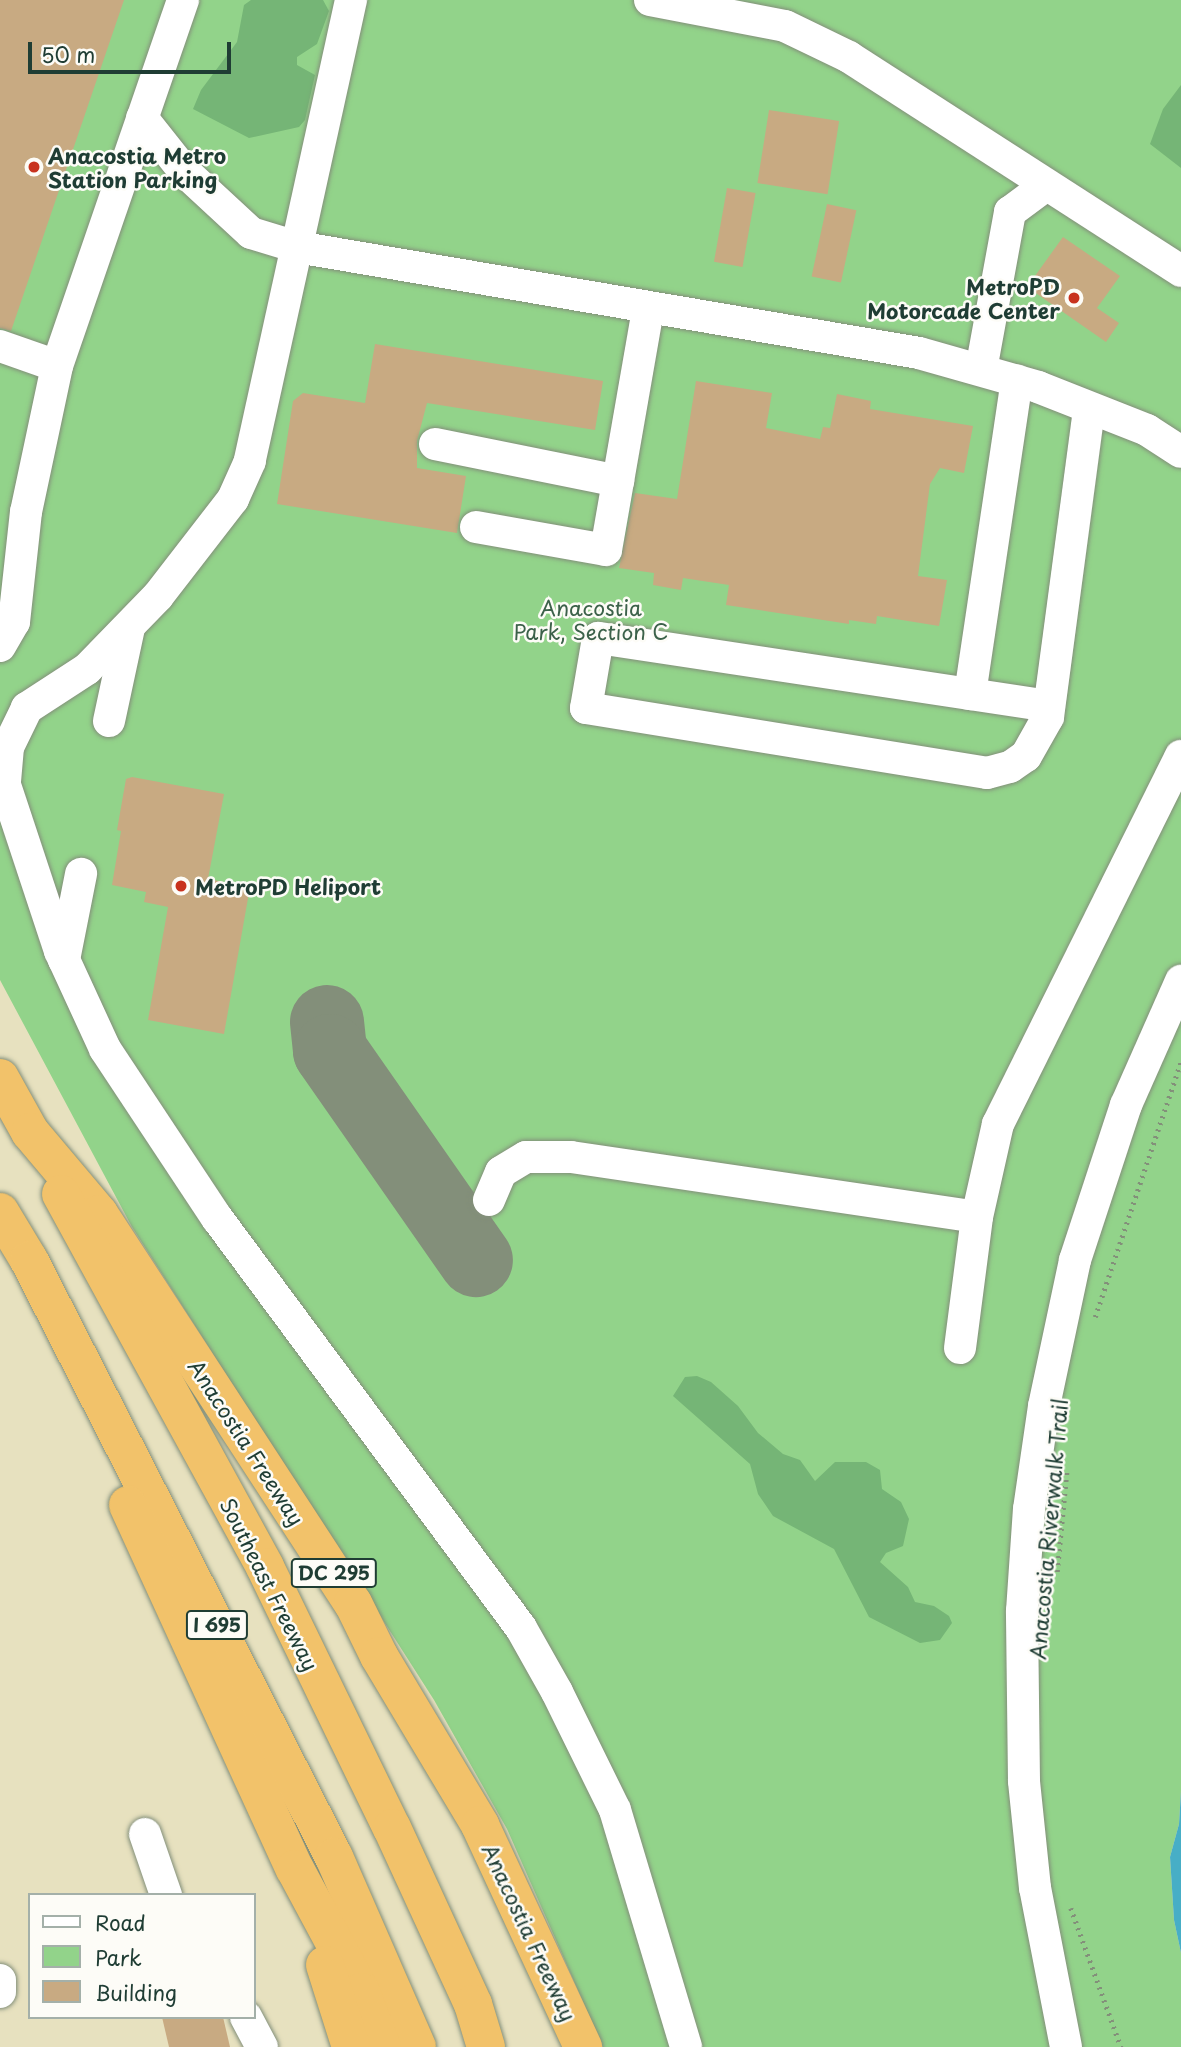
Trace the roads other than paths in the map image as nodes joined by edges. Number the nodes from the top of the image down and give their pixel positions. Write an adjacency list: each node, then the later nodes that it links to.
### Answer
1 (183, 0): 4 (street)
2 (351, 0): 6 (street)
3 (650, 0): 5 (street)
4 (142, 118): 6 (street); 10 (street)
5 (1045, 186): 7 (street); 11 (street)
6 (297, 247): 8 (street); 18 (street)
7 (1181, 271)
8 (648, 309): 11 (street); 16 (street)
9 (0, 346): 10 (street)
10 (57, 366): 19 (street)
11 (981, 370): 12 (street)
12 (1017, 381): 13 (street); 20 (street)
13 (1090, 410): 15 (street); 21 (street)
14 (435, 444): 16 (street)
15 (1181, 452)
16 (618, 481): 17 (street)
17 (476, 527)
18 (129, 628): 22 (street); 25 (street)
19 (0, 646)
20 (970, 694): 21 (street); 21 (street)
21 (1049, 706)
22 (109, 721)
23 (1181, 755): 31 (street)
24 (81, 874): 25 (street)
25 (64, 960): 48 (street)
26 (1181, 981): 49 (street)
27 (0, 1078): 28 (highway, Anacostia Freeway)
28 (30, 1132): 39 (highway, Southeast Freeway); 47 (highway, Anacostia Freeway / DC 295)
29 (489, 1200): 31 (street)
30 (0, 1212): 44 (highway, I 695)
31 (977, 1217): 33 (street)
32 (0, 1234): 35 (highway)
33 (960, 1348)
34 (145, 1833): 36 (street)
35 (295, 1869): 42 (highway); 43 (highway)
36 (165, 1893)
37 (0, 1980): 38 (street)
38 (0, 1992)
39 (473, 2004): 45 (highway, Southeast Freeway); 46 (highway)
40 (247, 2019): 41 (street)
41 (262, 2047)
42 (351, 2047)
43 (382, 2047)
44 (417, 2047)
45 (486, 2047)
46 (493, 2047)
47 (583, 2047)
48 (686, 2047)
49 (1066, 2047)

